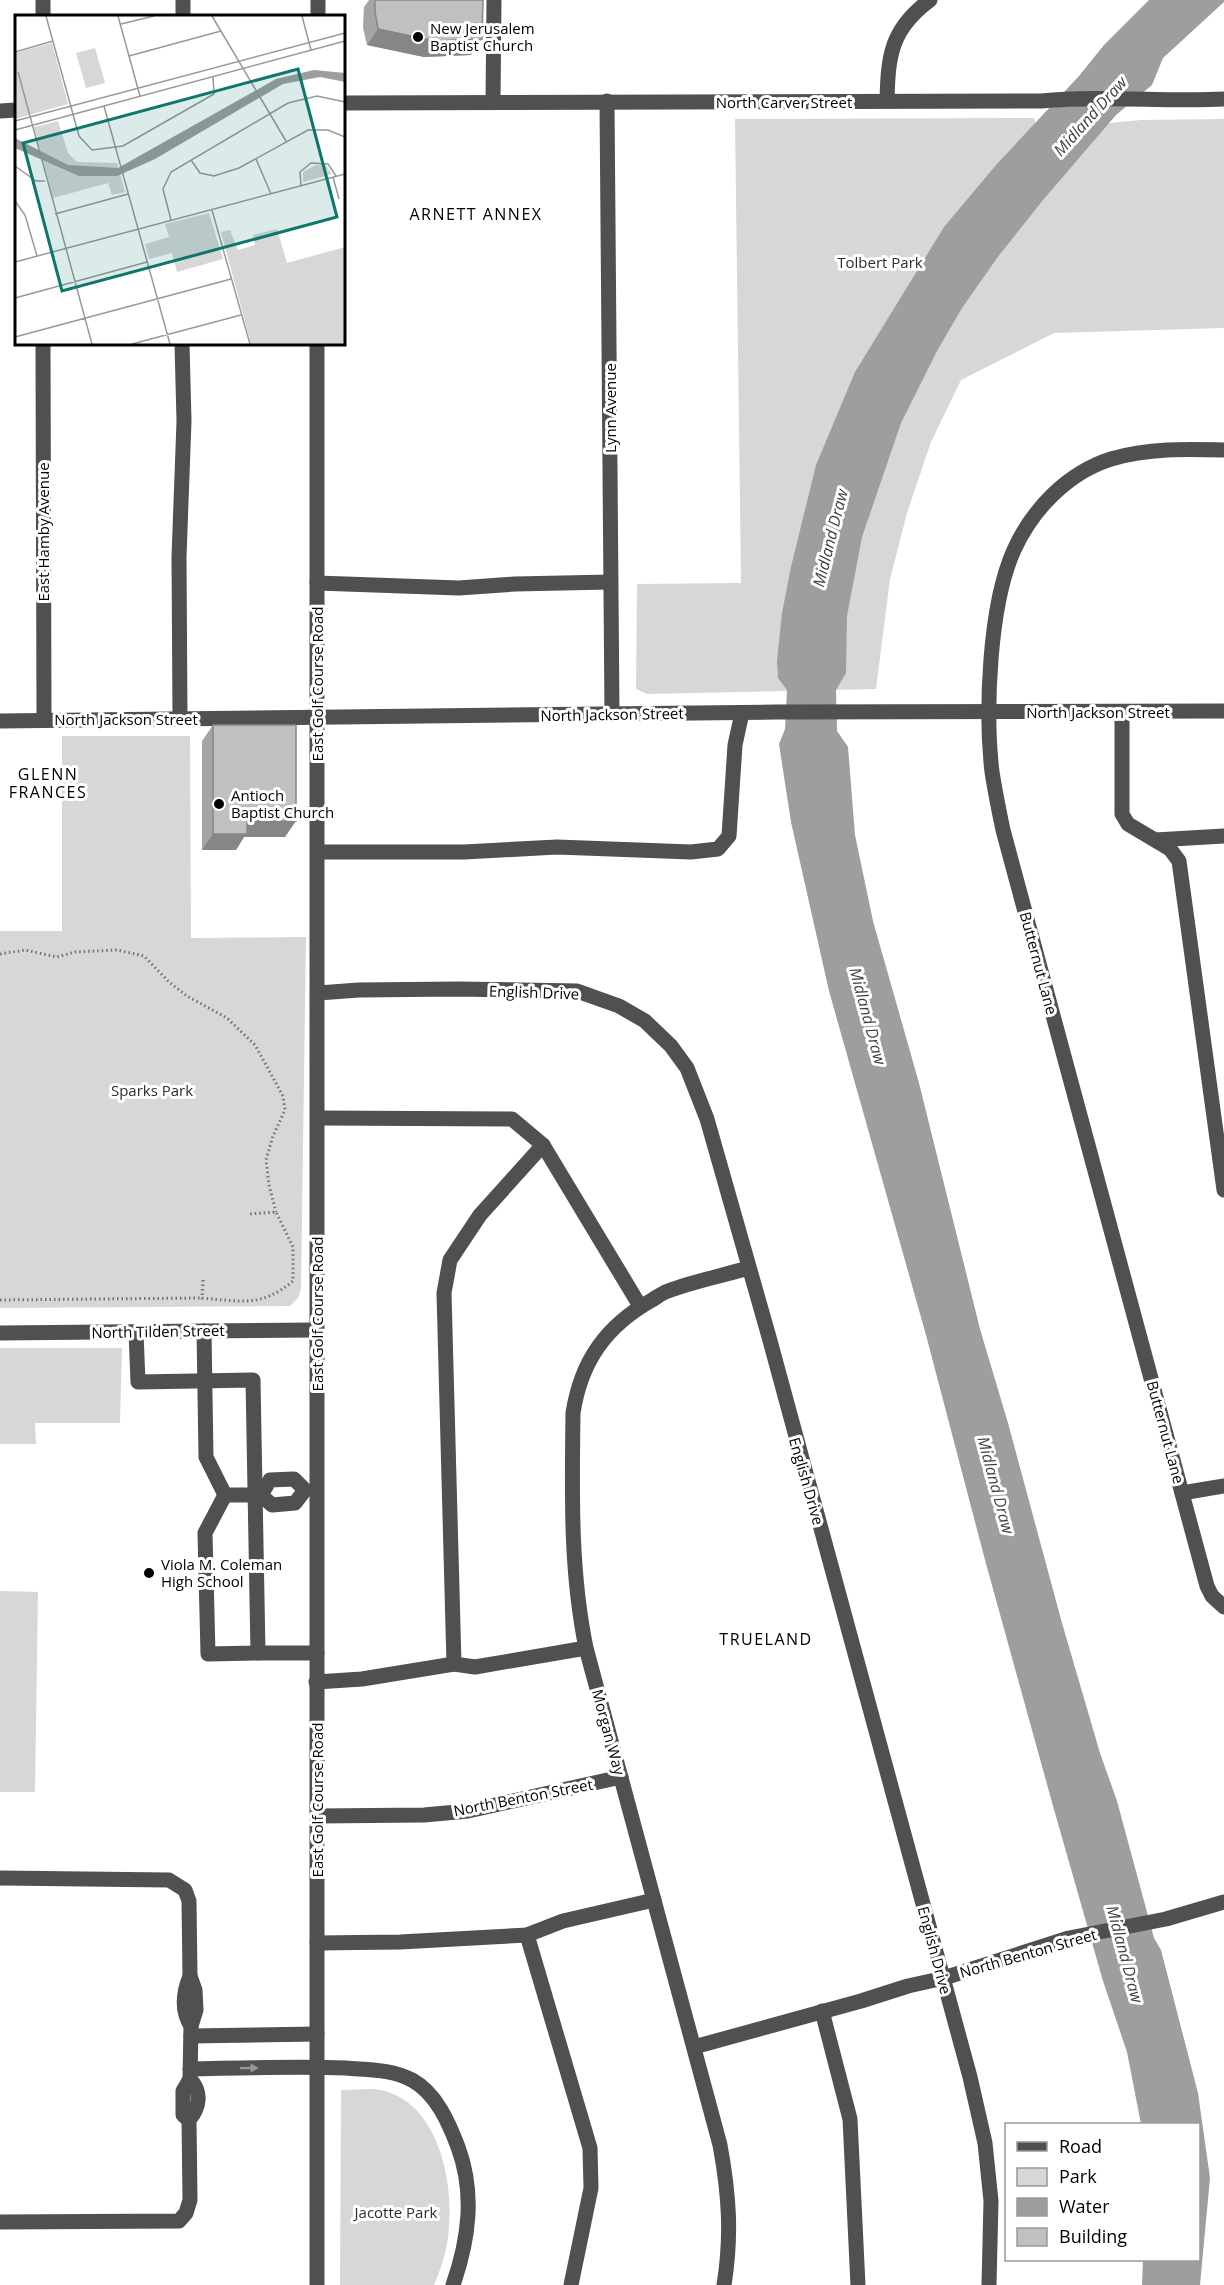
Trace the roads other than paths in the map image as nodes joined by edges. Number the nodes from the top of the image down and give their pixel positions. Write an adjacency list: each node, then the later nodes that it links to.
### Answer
1 (494, 0): 6 (street)
2 (930, 0): 5 (street)
3 (1224, 99): 5 (street, North Carver Street)
4 (607, 101): 5 (street, North Carver Street); 6 (street, North Carver Street); 12 (street, Lynn Avenue)
5 (887, 101)
6 (493, 102): 7 (street, North Carver Street)
7 (345, 103)
8 (43, 345): 21 (street, East Hamby Avenue)
9 (182, 345): 20 (street)
10 (317, 345): 13 (street, East Golf Course Road)
11 (1224, 450): 16 (street, Butternut Lane)
12 (610, 582): 13 (street); 18 (street, Lynn Avenue)
13 (317, 583): 19 (street, East Golf Course Road)
14 (1224, 711): 17 (street, North Jackson Street)
15 (742, 713): 16 (street, North Jackson Street); 18 (street, North Jackson Street); 25 (street)
16 (990, 713): 17 (street, North Jackson Street); 39 (street, Butternut Lane)
17 (1122, 713): 24 (street)
18 (612, 714): 19 (street, North Jackson Street)
19 (317, 718): 20 (street, North Jackson Street); 25 (street, East Golf Course Road)
20 (180, 719): 21 (street, North Jackson Street)
21 (44, 720): 22 (street, North Jackson Street)
22 (0, 721)
23 (1224, 836): 24 (street)
24 (1154, 840): 29 (street)
25 (318, 852): 26 (street, East Golf Course Road)
26 (318, 993): 27 (street, East Golf Course Road); 30 (street, English Drive)
27 (318, 1118): 28 (street); 33 (street, East Golf Course Road)
28 (543, 1145): 31 (street); 46 (street)
29 (1224, 1190)
30 (748, 1268): 31 (street, Morgan Way); 55 (street, English Drive)
31 (640, 1306): 43 (street, Morgan Way)
32 (204, 1330): 33 (street, North Tilden Street); 34 (street, North Tilden Street); 36 (street)
33 (316, 1330): 38 (street, East Golf Course Road)
34 (136, 1332): 35 (street, North Tilden Street); 36 (street)
35 (0, 1333)
36 (206, 1381): 40 (street); 41 (street)
37 (1224, 1486): 39 (street)
38 (310, 1490): 41 (street); 41 (street); 45 (street, East Golf Course Road)
39 (1182, 1493): 42 (street, Butternut Lane)
40 (225, 1495): 41 (street); 44 (street)
41 (258, 1495): 44 (street)
42 (1224, 1607)
43 (586, 1648): 46 (street); 48 (street, Morgan Way)
44 (258, 1653): 45 (street)
45 (316, 1653): 47 (street, East Golf Course Road)
46 (454, 1664): 47 (street)
47 (316, 1682): 49 (street, East Golf Course Road)
48 (621, 1777): 49 (street, North Benton Street); 51 (street, Morgan Way)
49 (316, 1816): 54 (street, East Golf Course Road)
50 (0, 1878): 57 (street)
51 (654, 1900): 53 (street); 59 (street, Morgan Way)
52 (1224, 1902): 55 (street, North Benton Street)
53 (527, 1935): 54 (street); 65 (street)
54 (317, 1943): 58 (street, East Golf Course Road)
55 (944, 1978): 56 (street, North Benton Street); 68 (street, English Drive)
56 (822, 2011): 59 (street, North Benton Street); 67 (street)
57 (191, 2031): 58 (street); 61 (street)
58 (316, 2034): 60 (street, East Golf Course Road)
59 (694, 2047): 66 (street, Morgan Way)
60 (316, 2066): 61 (street, one-way to 60); 63 (street, East Golf Course Road); 64 (street)
61 (190, 2074): 62 (street)
62 (0, 2222)
63 (317, 2285)
64 (453, 2285)
65 (571, 2285)
66 (724, 2285)
67 (858, 2285)
68 (989, 2285)

